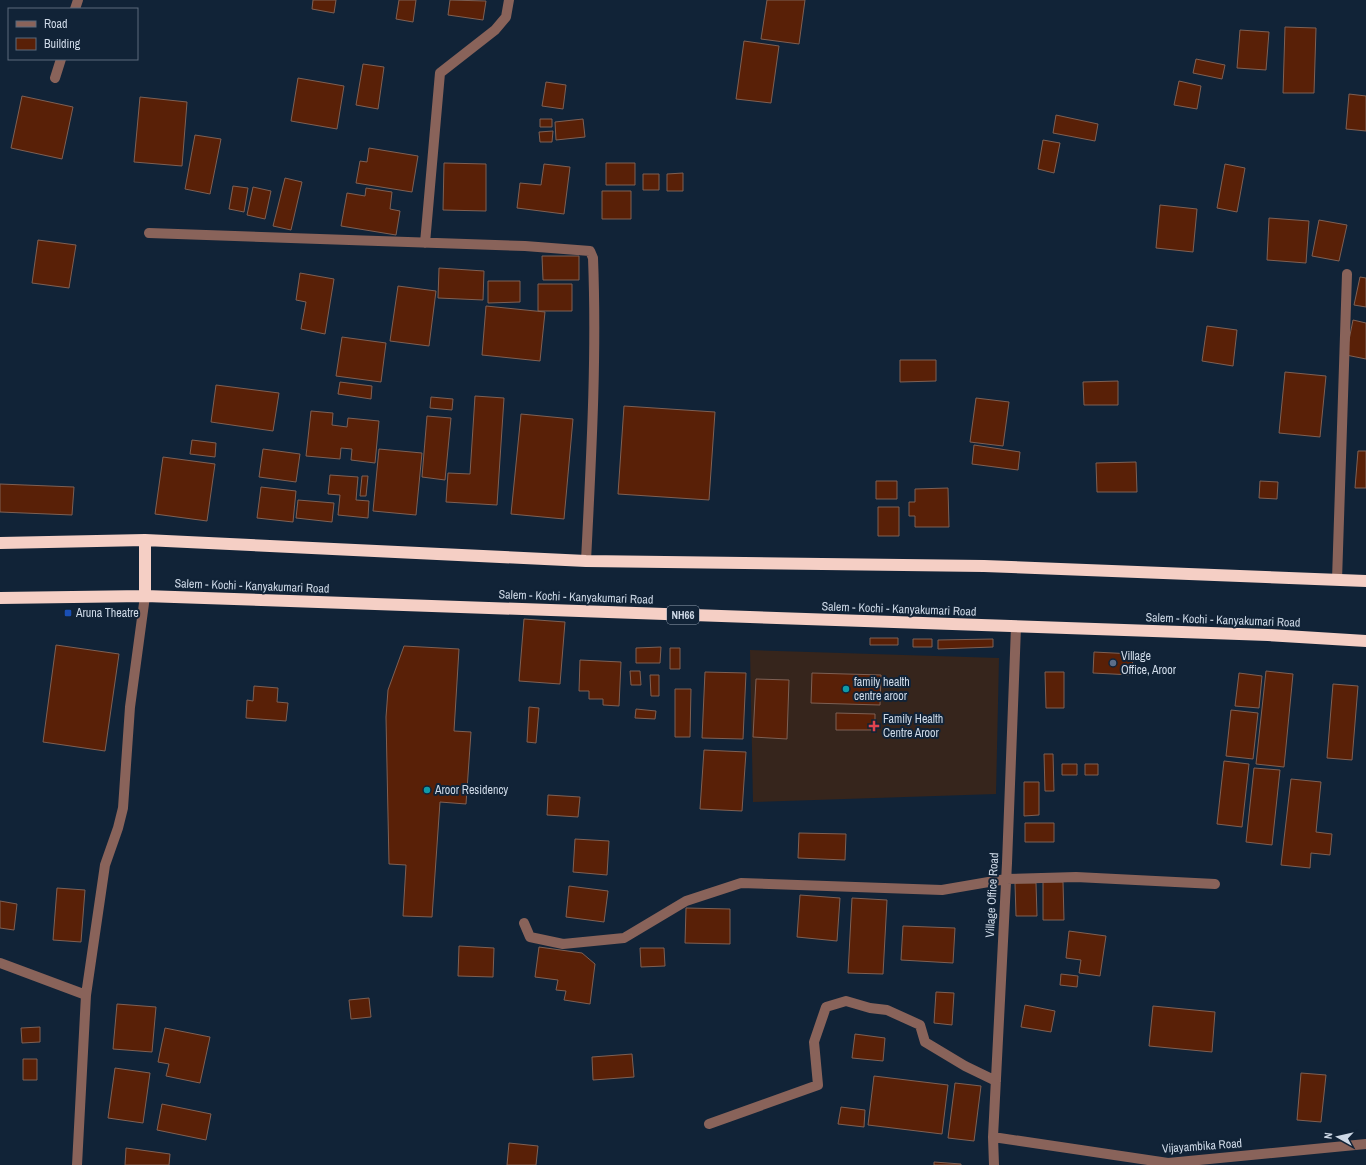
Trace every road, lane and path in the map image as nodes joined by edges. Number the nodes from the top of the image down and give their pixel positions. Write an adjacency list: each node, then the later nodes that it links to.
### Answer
1 (509, 0): 5 (street)
2 (60, 60): 3 (street)
3 (55, 78)
4 (149, 233): 5 (street)
5 (425, 243): 9 (street)
6 (1347, 274): 10 (street)
7 (145, 540): 8 (highway); 9 (highway); 12 (highway)
8 (0, 543)
9 (586, 560): 10 (highway)
10 (1337, 580): 11 (highway)
11 (1366, 581)
12 (145, 596): 13 (highway, Salem - Kochi - Kanyakumari Road / NH66); 14 (highway, Salem - Kochi - Kanyakumari Road / NH66); 20 (street)
13 (0, 598)
14 (1016, 627): 15 (highway, Salem - Kochi - Kanyakumari Road / NH66); 16 (street, Village Office Road)
15 (1366, 641)
16 (1006, 879): 17 (street); 18 (street); 21 (street, Village Office Road)
17 (1215, 884)
18 (524, 923)
19 (0, 963): 20 (street)
20 (86, 995): 26 (street)
21 (996, 1081): 22 (street); 23 (street, Village Office Road)
22 (709, 1124)
23 (993, 1137): 25 (street, Vijayambika Road); 27 (street, Village Office Road)
24 (1366, 1144): 25 (street, Vijayambika Road)
25 (1242, 1161)
26 (77, 1165)
27 (994, 1165)

